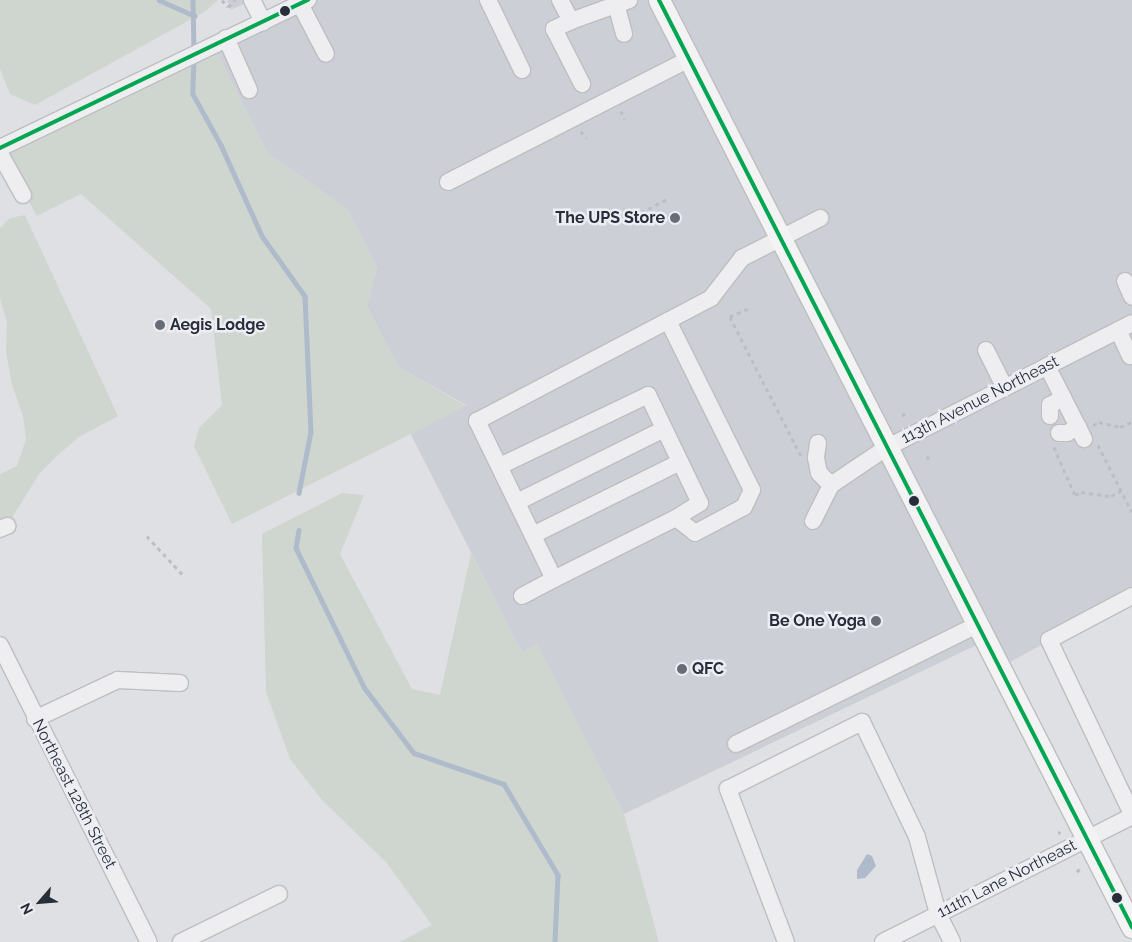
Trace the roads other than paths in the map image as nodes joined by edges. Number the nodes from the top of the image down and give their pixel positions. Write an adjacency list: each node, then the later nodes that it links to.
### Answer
1 (252, 0): 8 (street)
2 (488, 0): 13 (street)
3 (659, 0): 12 (main road)
4 (620, 1): 7 (street); 9 (street)
5 (304, 2): 8 (street); 11 (street)
6 (565, 2): 7 (street)
7 (571, 21): 14 (street)
8 (263, 22): 10 (street)
9 (624, 34)
10 (224, 39): 15 (street); 16 (street)
11 (326, 54)
12 (689, 59): 17 (street); 20 (main road)
13 (522, 70)
14 (582, 84)
15 (249, 90)
16 (2, 149): 18 (street)
17 (448, 182)
18 (22, 195)
19 (820, 218): 20 (street)
20 (780, 237): 23 (street); 34 (main road)
21 (1125, 281): 22 (street)
22 (1132, 297)
23 (668, 321): 36 (street); 39 (street)
24 (1125, 327): 26 (street); 27 (street, 113th Avenue Northeast)
25 (986, 350): 28 (street)
26 (1130, 356)
27 (1047, 366): 28 (street, 113th Avenue Northeast); 29 (street)
28 (1005, 388): 34 (street, 113th Avenue Northeast)
29 (1063, 398): 30 (street); 32 (street)
30 (1050, 416)
31 (664, 429): 35 (street); 36 (street); 38 (street)
32 (1056, 440)
33 (818, 443): 37 (street)
34 (886, 448): 37 (street, 113th Avenue Northeast); 45 (main road)
35 (680, 462): 39 (street); 41 (street)
36 (500, 466): 38 (street)
37 (831, 484): 40 (street)
38 (517, 502): 41 (street)
39 (676, 518): 42 (street)
40 (813, 520)
41 (533, 535): 42 (street)
42 (554, 579): 43 (street)
43 (522, 596)
44 (1132, 596): 50 (street)
45 (977, 624): 49 (street); 51 (main road)
46 (0, 645): 48 (street, Northeast 128th Street)
47 (180, 683): 48 (street)
48 (35, 719): 55 (street, Northeast 128th Street)
49 (736, 744)
50 (1132, 815): 51 (street, 111th Lane Northeast)
51 (1086, 838): 53 (street, 111th Lane Northeast); 54 (main road)
52 (280, 894): 56 (street)
53 (938, 914): 57 (street); 58 (street, 111th Lane Northeast); 59 (street)
54 (1132, 927)
55 (149, 942)
56 (181, 942)
57 (786, 942)
58 (883, 942)
59 (952, 942)

